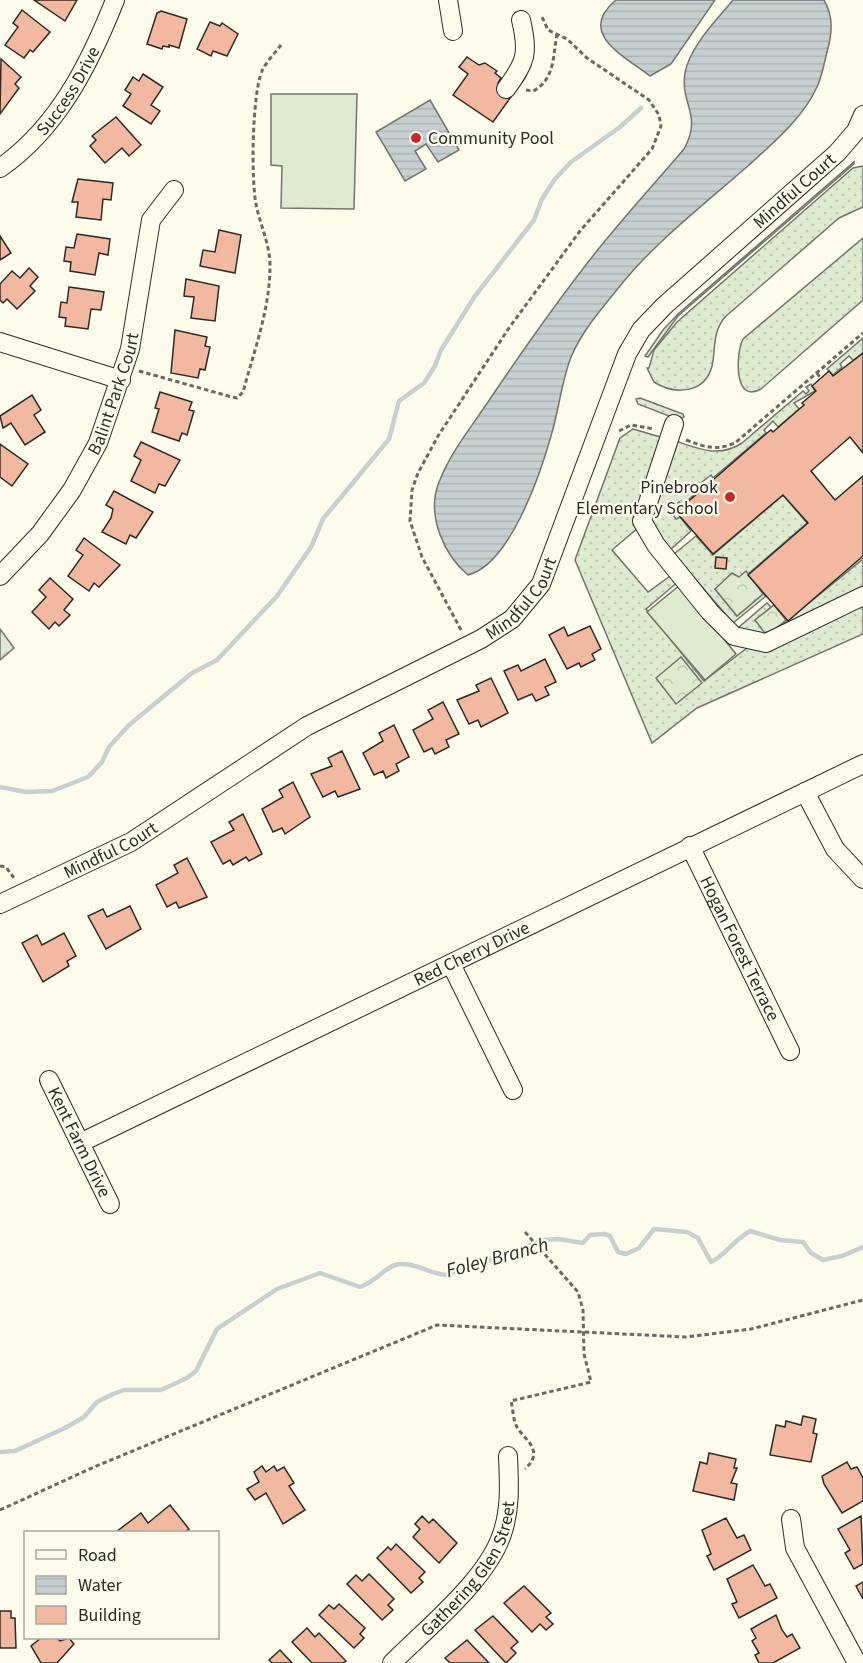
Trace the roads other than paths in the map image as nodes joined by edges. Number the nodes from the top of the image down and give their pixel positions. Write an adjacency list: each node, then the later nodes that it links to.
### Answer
1 (116, 0): 7 (street, Success Drive)
2 (448, 0): 4 (street)
3 (521, 20): 5 (street)
4 (453, 31)
5 (509, 84)
6 (861, 128): 18 (street, Mindful Court)
7 (0, 168)
8 (174, 190): 10 (street, Balint Park Court)
9 (0, 342): 10 (street)
10 (123, 374): 12 (street, Balint Park Court)
11 (672, 430): 13 (street)
12 (0, 576)
13 (863, 596)
14 (863, 764): 15 (street, Red Cherry Drive)
15 (805, 792): 16 (street, Red Cherry Drive); 17 (street)
16 (690, 846): 19 (street, Red Cherry Drive); 20 (street, Hogan Forest Terrace)
17 (863, 879)
18 (0, 904)
19 (451, 964): 22 (street); 23 (street, Red Cherry Drive)
20 (790, 1051)
21 (49, 1080): 23 (street, Kent Farm Drive)
22 (513, 1090)
23 (80, 1143): 24 (street, Kent Farm Drive)
24 (110, 1204)
25 (508, 1456): 27 (street, Gathering Glen Street)
26 (790, 1519): 28 (street)
27 (392, 1663)
28 (857, 1663)

